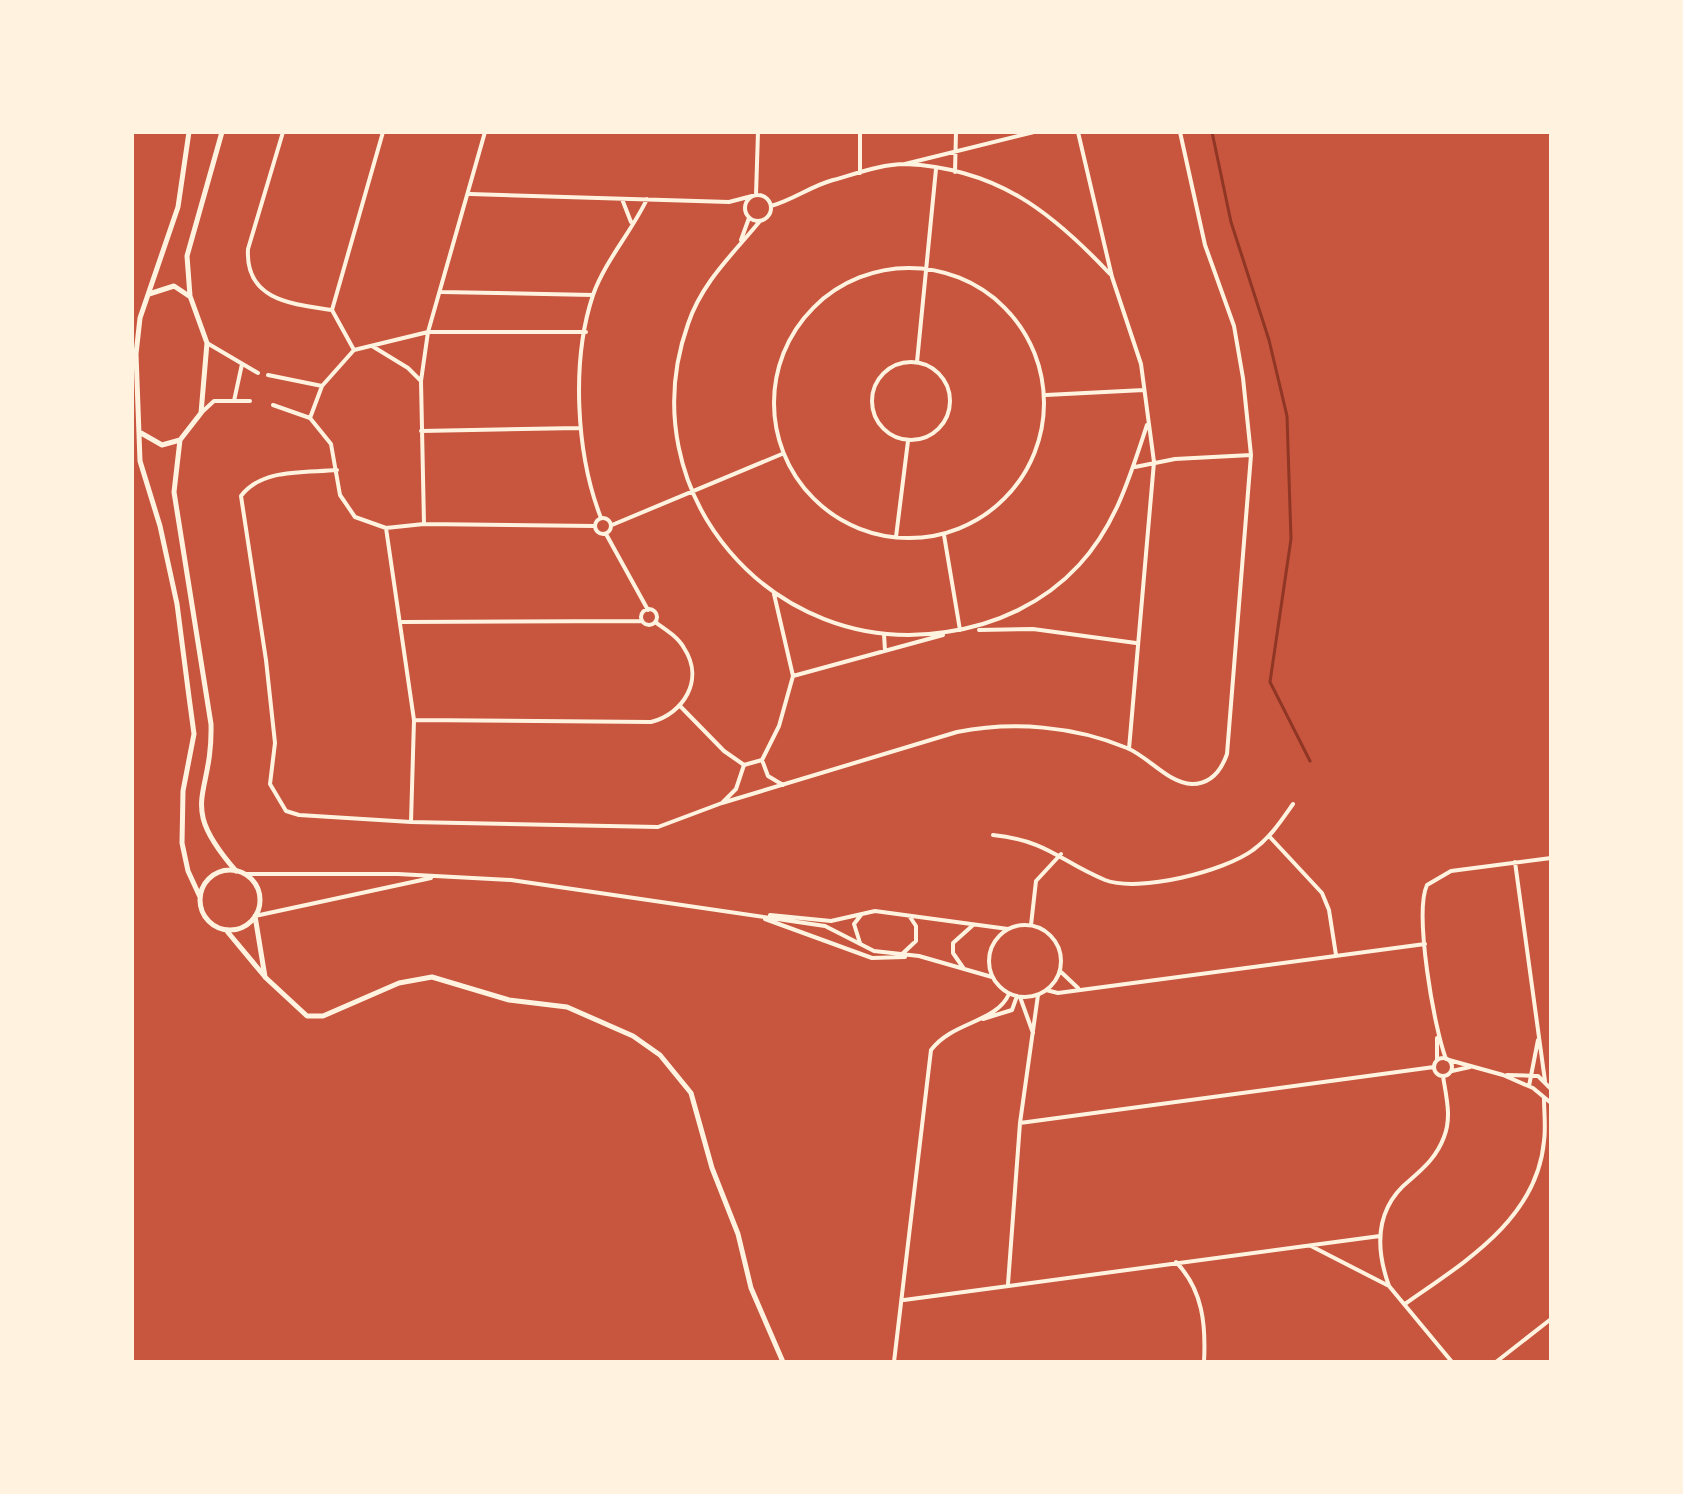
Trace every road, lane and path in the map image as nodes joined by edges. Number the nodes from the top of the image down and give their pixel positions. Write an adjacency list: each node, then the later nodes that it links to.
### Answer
1 (189, 132): 33 (street)
2 (222, 132): 35 (street)
3 (283, 132): 36 (street)
4 (383, 132): 36 (street)
5 (485, 132): 17 (street)
6 (758, 132): 18 (street)
7 (860, 132): 16 (street)
8 (956, 132): 12 (street)
9 (1034, 132): 12 (street)
10 (1078, 132): 31 (street)
11 (1180, 132): 62 (street)
12 (956, 150): 13 (street); 15 (street)
13 (903, 164): 14 (street); 16 (street)
14 (936, 169): 15 (street); 30 (street)
15 (955, 172): 31 (street)
16 (860, 173): 22 (street)
17 (470, 194): 19 (street); 32 (street)
18 (754, 196): 21 (street); 23 (street); 24 (street)
19 (622, 199): 20 (street); 28 (street)
20 (647, 199): 21 (street); 28 (street)
21 (729, 202): 24 (street)
22 (784, 202): 23 (street); 25 (street)
23 (771, 206): 25 (street)
24 (745, 210): 26 (street)
25 (770, 214): 27 (street)
26 (749, 217): 27 (street); 29 (street)
27 (760, 221): 29 (street)
28 (631, 222): 34 (street)
29 (740, 243): 66 (street)
30 (926, 266): 42 (street); 49 (street); 61 (street)
31 (1112, 277): 48 (street)
32 (441, 292): 34 (street); 37 (street)
33 (149, 294): 35 (street); 58 (street)
34 (593, 295): 38 (street)
35 (190, 296): 39 (street)
36 (332, 310): 41 (street)
37 (428, 332): 38 (street); 40 (street); 46 (street)
38 (586, 332): 56 (street)
39 (207, 343): 43 (street); 53 (street)
40 (372, 346): 41 (street); 46 (street)
41 (354, 350): 47 (street)
42 (917, 362): 60 (street); 60 (street)
43 (242, 363): 44 (street); 50 (street)
44 (258, 373)
45 (268, 375): 47 (street)
46 (421, 381): 57 (street)
47 (322, 386): 54 (street)
48 (1144, 390): 49 (street); 55 (street)
49 (1046, 395): 73 (street)
50 (234, 401): 51 (street); 53 (street)
51 (250, 401)
52 (273, 405): 54 (street)
53 (201, 413): 59 (street)
54 (311, 420): 65 (street)
55 (1147, 425): 63 (street); 64 (street)
56 (579, 428): 57 (street); 67 (street)
57 (421, 431): 68 (street)
58 (140, 432): 59 (street); 106 (street)
59 (180, 440): 103 (street)
60 (908, 441): 74 (street)
61 (782, 454): 66 (street); 74 (street)
62 (1251, 455): 63 (street); 87 (street)
63 (1154, 462): 64 (street); 82 (street)
64 (1135, 467): 80 (street)
65 (337, 470): 71 (street); 97 (street)
66 (693, 493): 69 (street); 75 (street)
67 (601, 518): 69 (street); 70 (street)
68 (424, 524): 70 (street); 71 (street)
69 (612, 525): 72 (street)
70 (595, 526): 72 (street)
71 (386, 528): 78 (street)
72 (606, 534): 76 (street)
73 (944, 535): 74 (street); 80 (street)
74 (896, 537)
75 (774, 594): 81 (street); 84 (street)
76 (648, 610): 77 (street); 79 (street)
77 (642, 621): 78 (street); 79 (street)
78 (402, 622): 86 (street)
79 (655, 622): 85 (street)
80 (960, 630): 81 (street); 82 (street); 83 (street)
81 (884, 634): 83 (street)
82 (1136, 643): 87 (street)
83 (885, 651): 84 (street)
84 (793, 676): 88 (street)
85 (681, 707): 86 (street); 89 (street)
86 (414, 720): 97 (street)
87 (1129, 749): 91 (street)
88 (762, 760): 89 (street); 90 (street)
89 (744, 765): 92 (street)
90 (768, 776): 91 (street); 93 (street)
91 (783, 785): 93 (street)
92 (736, 789): 94 (street); 95 (street)
93 (764, 790): 94 (street)
94 (739, 798): 95 (street)
95 (722, 803): 97 (street)
96 (1293, 804): 99 (street)
97 (411, 822)
98 (993, 835): 100 (street)
99 (1269, 836): 100 (street); 118 (street)
100 (1061, 854): 112 (street)
101 (1551, 858): 102 (street)
102 (1515, 862): 115 (street); 132 (street)
103 (236, 871): 104 (street); 106 (street)
104 (245, 874): 105 (street); 109 (street)
105 (437, 876): 108 (street); 109 (street)
106 (200, 897): 114 (street)
107 (866, 911): 108 (street); 110 (street); 116 (street)
108 (755, 915): 116 (street); 119 (street)
109 (255, 916): 114 (street); 123 (street)
110 (908, 916): 111 (street); 117 (street)
111 (974, 925): 113 (street); 120 (street)
112 (1031, 925): 113 (street); 121 (street)
113 (1008, 929): 122 (street)
114 (226, 930): 123 (street)
115 (1425, 944): 118 (street); 130 (street)
116 (861, 946): 117 (street)
117 (901, 955): 119 (street)
118 (1336, 955): 124 (street)
119 (919, 956): 120 (street)
120 (964, 969): 122 (street)
121 (1060, 971): 124 (street); 125 (street)
122 (992, 977): 126 (street)
123 (266, 978): 158 (street)
124 (1080, 989): 125 (street)
125 (1046, 990): 127 (street)
126 (1009, 994): 128 (street); 129 (street)
127 (1038, 995): 128 (street); 131 (street)
128 (1019, 997): 129 (street); 131 (street)
129 (972, 1022): 154 (street)
130 (1437, 1031): 133 (street); 134 (street)
131 (1034, 1035): 148 (street)
132 (1538, 1038): 139 (street); 141 (street)
133 (1447, 1059): 134 (street); 135 (street); 137 (street)
134 (1437, 1060): 136 (street)
135 (1477, 1066): 137 (street); 138 (street)
136 (1434, 1067): 140 (street); 148 (street)
137 (1450, 1072): 140 (street)
138 (1503, 1075): 139 (street); 142 (street)
139 (1531, 1075): 141 (street); 142 (street)
140 (1443, 1076): 149 (street)
141 (1545, 1081): 143 (street)
142 (1529, 1086): 144 (street)
143 (1551, 1089)
144 (1544, 1098): 145 (street); 147 (street)
145 (1551, 1103)
146 (1551, 1109): 147 (street)
147 (1545, 1119): 155 (street)
148 (1020, 1123): 152 (street)
149 (1380, 1236): 150 (street); 153 (street)
150 (1309, 1245): 151 (street); 153 (street)
151 (1176, 1262): 152 (street); 157 (street)
152 (1008, 1284): 154 (street)
153 (1389, 1286): 155 (street)
154 (904, 1300): 159 (street)
155 (1405, 1304): 160 (street)
156 (1551, 1319): 161 (street)
157 (1204, 1359)
158 (783, 1362)
159 (894, 1362)
160 (1452, 1362)
161 (1496, 1362)

